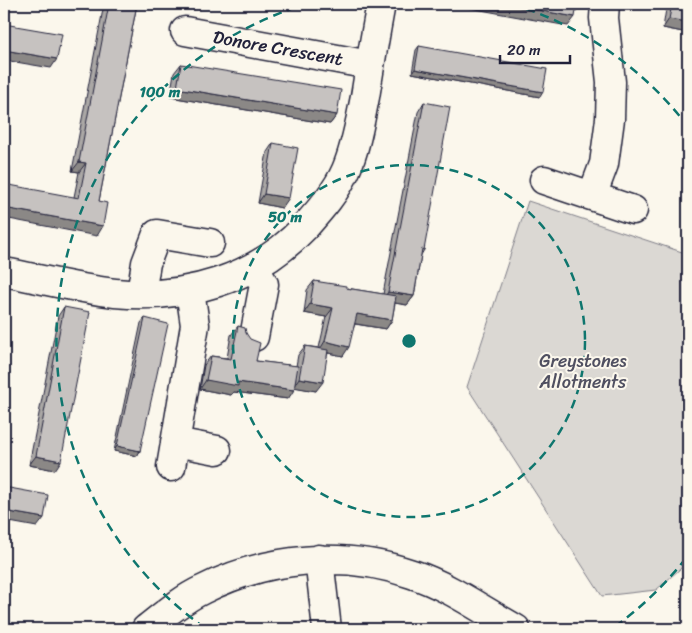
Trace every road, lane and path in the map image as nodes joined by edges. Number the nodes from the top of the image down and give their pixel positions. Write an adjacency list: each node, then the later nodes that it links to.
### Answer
1 (381, 4): 4 (street)
2 (606, 4): 6 (street)
3 (186, 32): 4 (street, Donore Crescent)
4 (370, 65): 9 (street)
5 (544, 180): 6 (street)
6 (592, 196): 7 (street)
7 (633, 210)
8 (210, 243): 12 (street)
9 (254, 267): 11 (street); 13 (street)
10 (5, 279): 12 (street)
11 (190, 290): 12 (street); 14 (street)
12 (141, 294)
13 (254, 337)
14 (216, 450)
15 (319, 559): 16 (street); 17 (street); 18 (street)
16 (146, 629)
17 (327, 629)
18 (516, 629)

